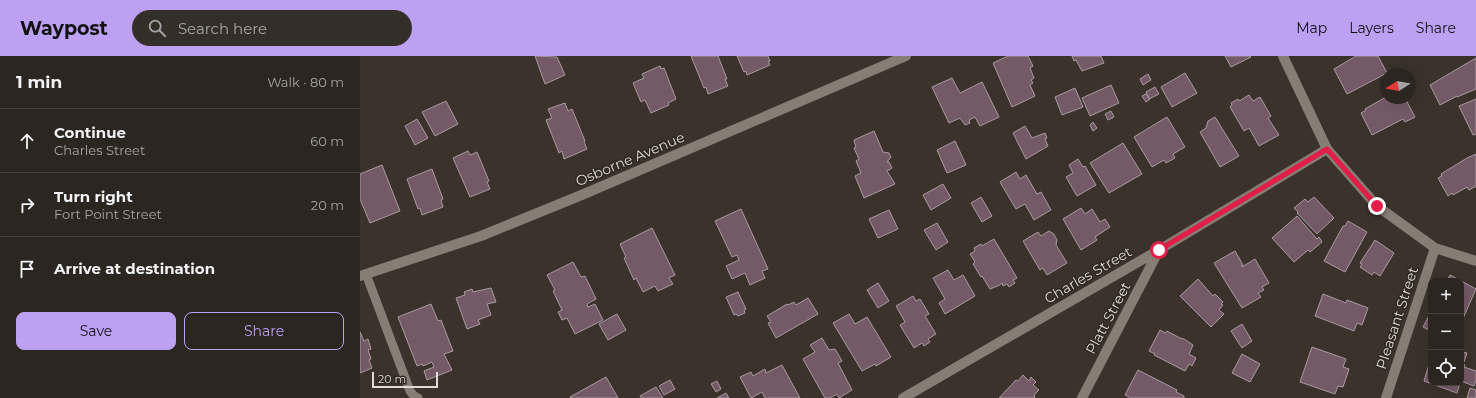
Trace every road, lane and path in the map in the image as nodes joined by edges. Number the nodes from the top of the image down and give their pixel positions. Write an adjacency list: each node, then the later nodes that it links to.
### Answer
1 (906, 56): 7 (street, Osborne Avenue)
2 (1283, 56): 3 (street)
3 (1327, 149): 4 (street); 5 (street, Charles Street)
4 (1435, 248): 6 (street); 11 (street, Pleasant Street)
5 (1159, 250): 9 (street, Charles Street); 10 (street, Platt Street)
6 (1476, 261)
7 (363, 275): 8 (lane)
8 (418, 398)
9 (903, 398)
10 (1082, 398)
11 (1386, 398)

